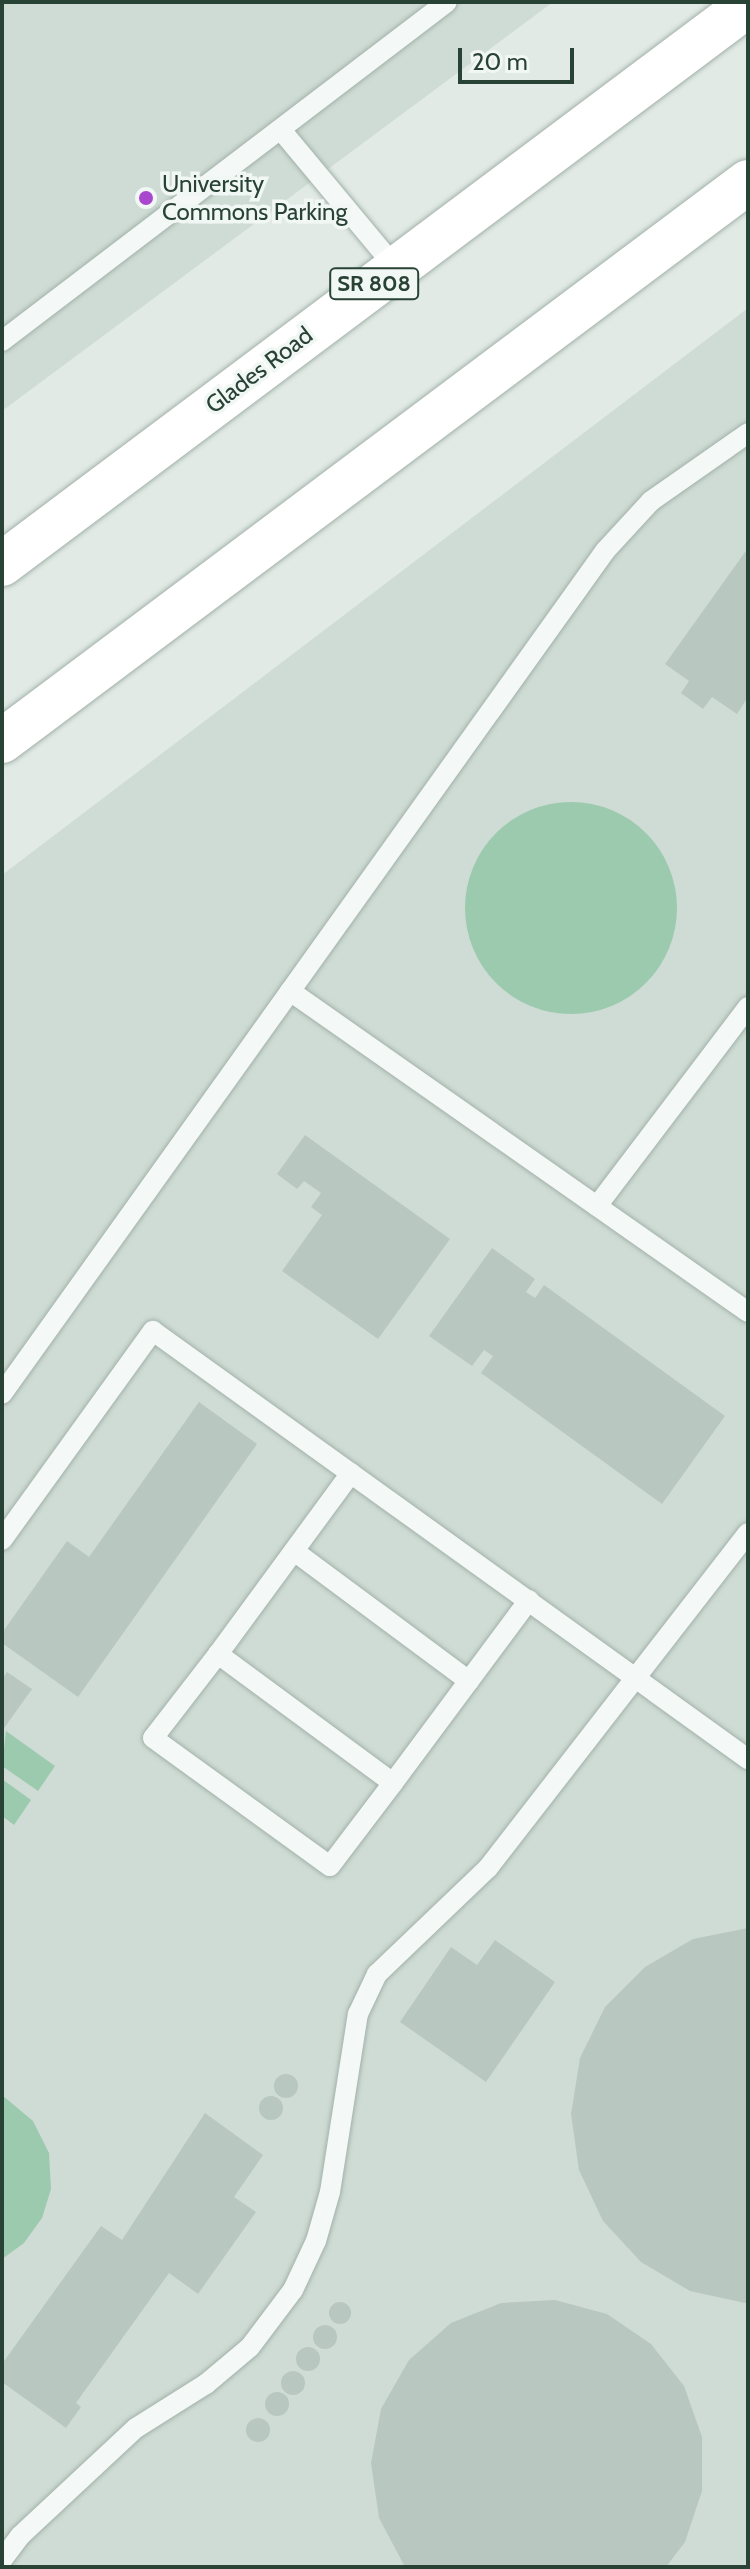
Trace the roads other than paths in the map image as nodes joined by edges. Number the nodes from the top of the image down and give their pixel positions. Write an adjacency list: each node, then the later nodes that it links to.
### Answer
1 (447, 2): 3 (lane)
2 (748, 5): 5 (main road, Glades Road / SR 808)
3 (281, 130): 5 (lane); 6 (lane)
4 (748, 182): 9 (main road)
5 (396, 268): 8 (main road, Glades Road / SR 808)
6 (2, 341)
7 (748, 433): 10 (lane)
8 (2, 564)
9 (2, 741)
10 (290, 991): 12 (lane); 14 (lane)
11 (748, 1007): 12 (lane)
12 (597, 1206): 13 (lane)
13 (748, 1312)
14 (2, 1394)
15 (351, 1473): 17 (lane); 18 (lane); 19 (lane)
16 (748, 1533): 21 (lane)
17 (2, 1540)
18 (294, 1551): 20 (lane); 22 (lane)
19 (529, 1600): 21 (lane); 22 (lane)
20 (218, 1654): 24 (lane); 24 (lane)
21 (633, 1675): 23 (lane); 25 (lane)
22 (469, 1681): 24 (lane)
23 (748, 1759)
24 (393, 1783)
25 (2, 2560)

